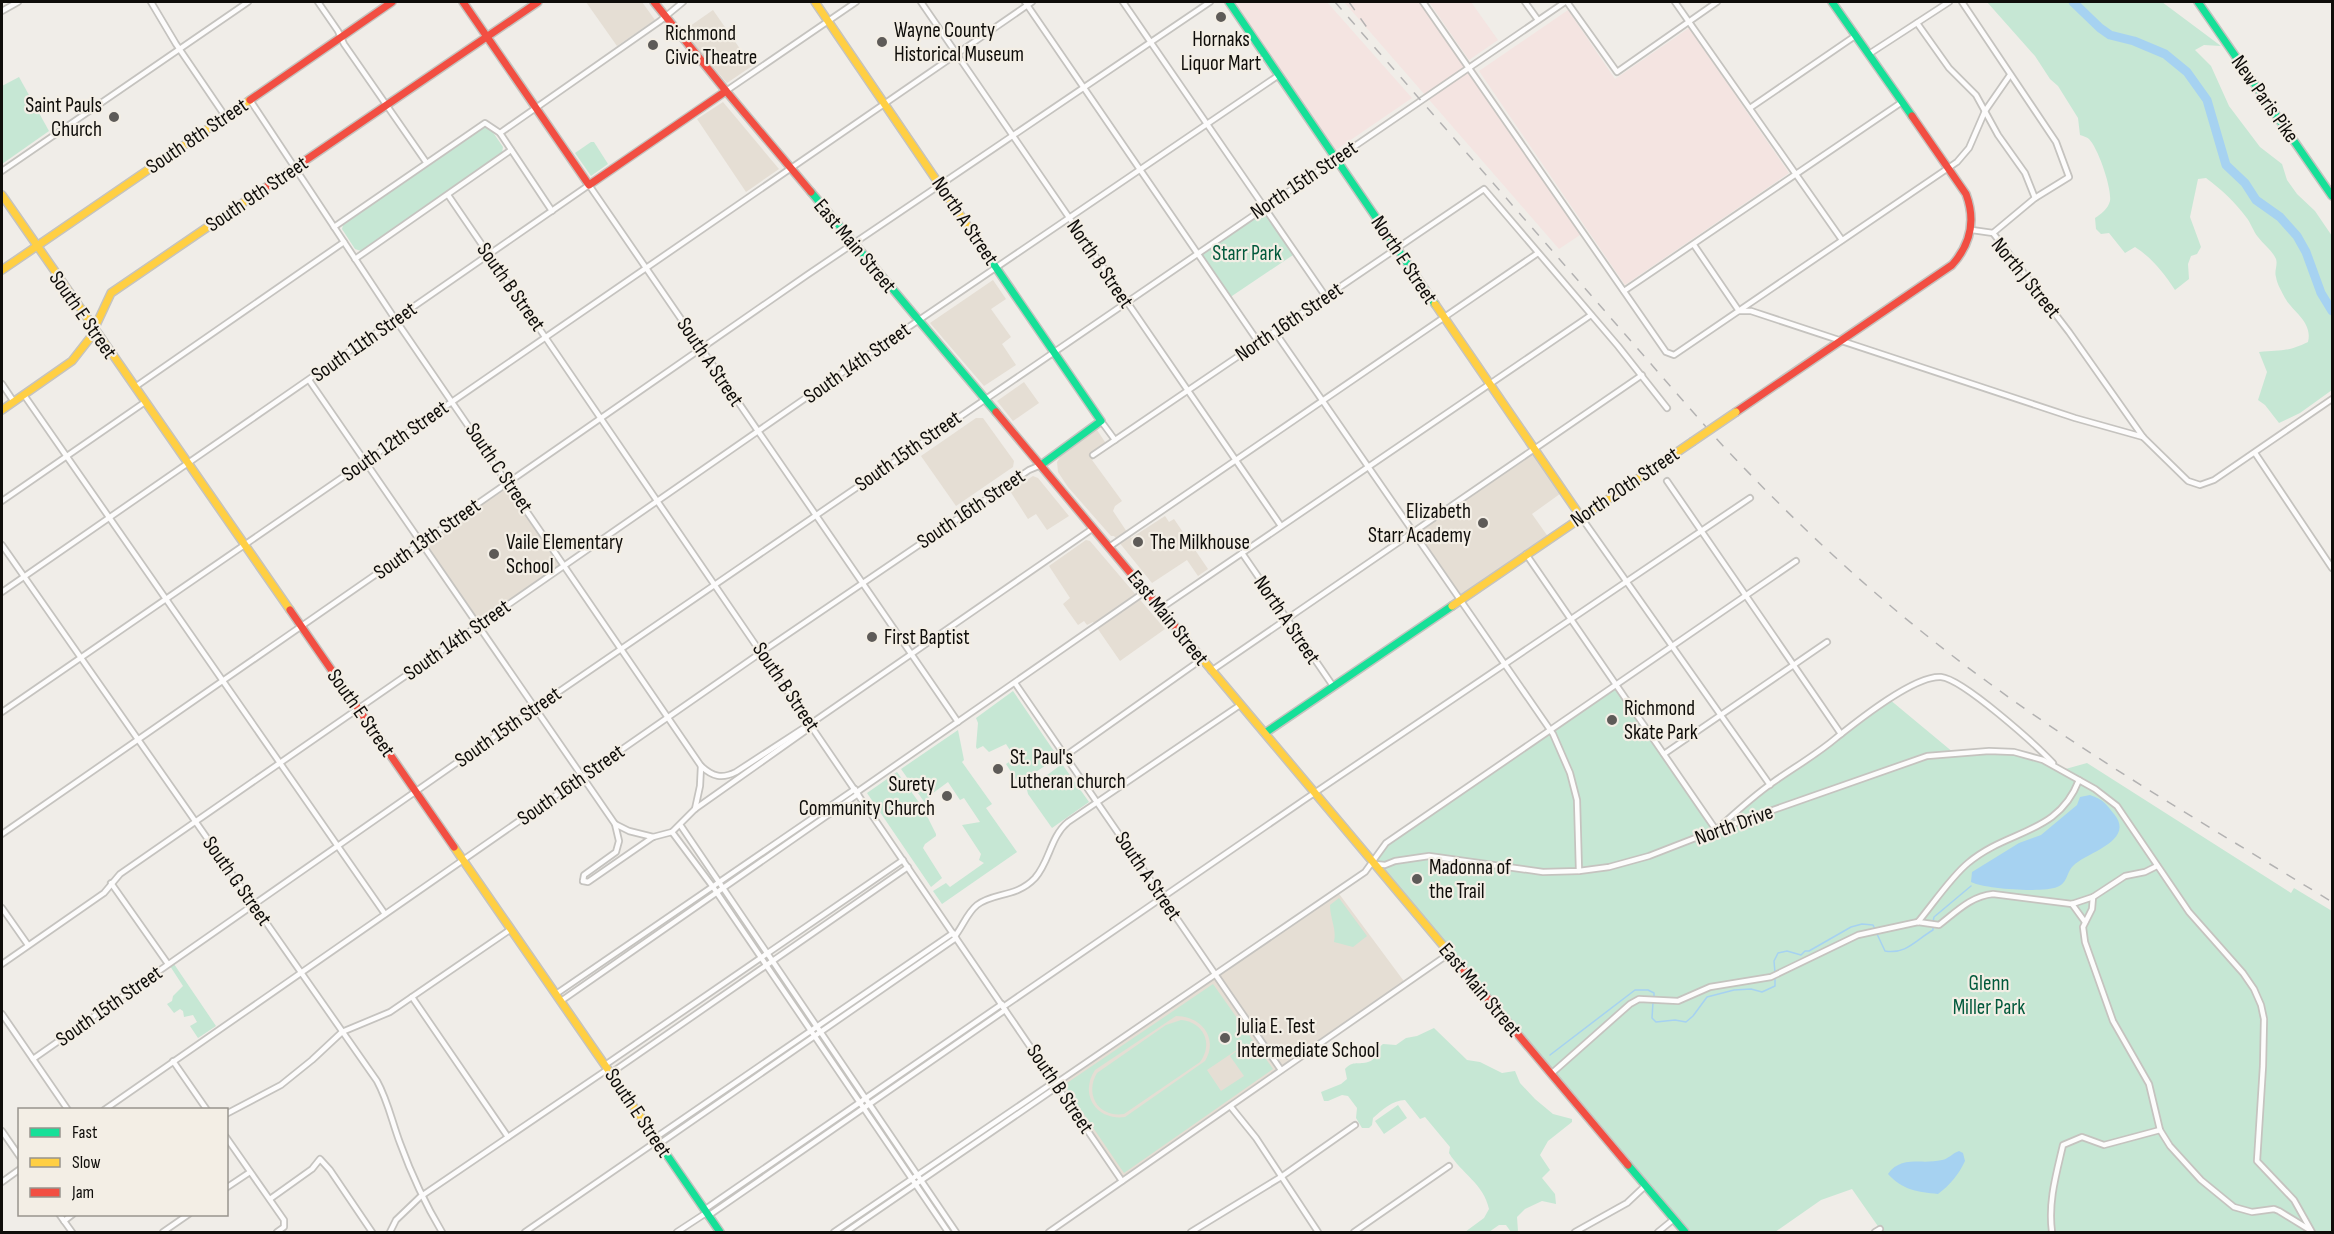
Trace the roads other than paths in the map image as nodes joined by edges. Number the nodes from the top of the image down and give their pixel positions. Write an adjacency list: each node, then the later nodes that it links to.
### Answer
1 (18, 2): 26 (street)
2 (151, 2): 36 (street)
3 (248, 2): 36 (street)
4 (318, 2): 32 (street)
5 (392, 2): 32 (main road, South 8th Street)
6 (463, 2): 33 (main road, South A Street)
7 (538, 2): 33 (main road, South 9th Street)
8 (654, 2): 27 (main road, East Main Street)
9 (683, 2): 27 (street)
10 (815, 2): 29 (main road, North A Street)
11 (856, 2): 29 (street)
12 (921, 2): 37 (street, North B Street)
13 (1028, 2): 37 (street, South 12th Street); 42 (street)
14 (1123, 2): 35 (street)
15 (1210, 2): 35 (street, South 13th Street)
16 (1229, 2): 40 (main road, North E Street)
17 (1423, 2): 39 (street)
18 (1525, 2): 28 (street)
19 (1566, 2): 28 (street, North 15th Street); 30 (street)
20 (1676, 2): 30 (street)
21 (1717, 2): 30 (street)
22 (1832, 2): 34 (main road, North J Street)
23 (1949, 2): 31 (street)
24 (1962, 2): 41 (street)
25 (2198, 2): 68 (main road, New Paris Pike)
26 (2, 11)
27 (665, 16): 43 (main road, East Main Street); 48 (street)
28 (1538, 20): 39 (street, North 15th Street)
29 (828, 21): 43 (street); 46 (main road, North A Street)
30 (1689, 21): 49 (street)
31 (1917, 23): 38 (street); 50 (street)
32 (341, 36): 44 (main road, South 8th Street); 47 (street)
33 (487, 36): 47 (main road, South 9th Street); 48 (main road, South A Street)
34 (1855, 36): 38 (main road, North J Street); 49 (street)
35 (1150, 42): 42 (street, South 13th Street); 52 (street)
36 (179, 49): 51 (street); 62 (street)
37 (956, 53): 46 (street, South 12th Street); 54 (street, North B Street)
38 (1869, 54): 45 (main road, North J Street)
39 (1470, 68): 56 (street, North 15th Street); 89 (street)
40 (1279, 75): 52 (street, South 14th Street); 56 (main road, North E Street)
41 (2010, 75): 50 (street); 69 (street)
42 (1084, 87): 54 (street, South 13th Street); 61 (street)
43 (726, 91): 59 (main road, East Main Street); 64 (main road, South 11th Street)
44 (250, 99): 51 (main road, South 8th Street); 58 (street, South C Street)
45 (1902, 102): 60 (main road, North J Street); 63 (street)
46 (884, 103): 59 (street, South 12th Street); 65 (main road, North A Street)
47 (387, 105): 57 (street); 58 (main road, South 9th Street)
48 (537, 108): 53 (street); 64 (main road, South A Street)
49 (1750, 108): 63 (street)
50 (1985, 111): 60 (street); 69 (street)
51 (225, 116): 80 (main road, South 8th Street)
52 (1207, 124): 61 (street, South 14th Street); 70 (street)
53 (500, 133): 55 (street); 57 (street)
54 (1012, 136): 65 (street, South 13th Street); 72 (street, North B Street)
55 (511, 150): 67 (street); 71 (street)
56 (1336, 159): 70 (street, North 15th Street); 81 (main road, North E Street)
57 (426, 162): 73 (street)
58 (296, 168): 73 (street, South C Street); 97 (main road, South 9th Street)
59 (789, 168): 78 (main road, East Main Street); 86 (street, South 12th Street)
60 (1947, 168): 74 (main road, North J Street); 76 (street)
61 (1140, 170): 72 (street, South 14th Street); 82 (street)
62 (2, 171)
63 (1796, 174): 76 (street); 79 (street)
64 (589, 185): 71 (street, South 11th Street); 86 (street, South A Street)
65 (940, 185): 78 (street, South 13th Street); 87 (main road, North A Street)
66 (2, 195): 80 (main road, South E Street)
67 (448, 195): 84 (street, South B Street); 85 (street)
68 (2332, 196)
69 (2035, 198): 75 (street)
70 (1264, 208): 82 (street, North 15th Street); 90 (street)
71 (552, 211): 84 (street, South 11th Street)
72 (1069, 218): 87 (street, South 14th Street); 91 (street, North B Street)
73 (334, 227): 77 (street, South C Street)
74 (1972, 230): 75 (street, North J Street); 100 (main road, North 20th Street)
75 (1993, 233): 122 (street, North J Street)
76 (1842, 240): 92 (street)
77 (344, 242): 85 (street, South C Street); 108 (street)
78 (853, 244): 96 (main road, East Main Street); 102 (street, South 13th Street)
79 (1694, 245): 89 (street); 92 (street)
80 (36, 246): 88 (main road, South 8th Street); 97 (main road, South E Street)
81 (1396, 248): 83 (street, North 16th Street); 90 (street, North 16th Street); 94 (main road, North E Street)
82 (1198, 253): 91 (street, North 15th Street); 101 (street)
83 (1538, 253): 93 (street); 94 (street)
84 (489, 255): 95 (street, South 11th Street); 99 (street, South B Street)
85 (355, 259): 95 (street, South C Street)
86 (646, 267): 99 (street, South 12th Street); 102 (street, South A Street)
87 (997, 268): 96 (street, South 14th Street); 103 (main road, North A Street)
88 (2, 270)
89 (1624, 291): 92 (street)
90 (1326, 297): 98 (street, North 16th Street)
91 (1126, 302): 103 (street, North 15th Street); 109 (street, North B Street)
92 (1738, 311): 100 (street)
93 (1591, 315): 104 (street); 107 (street)
94 (1443, 317): 107 (main road, North E Street); 114 (street)
95 (396, 319): 105 (street, South 11th Street); 113 (street, South C Street)
96 (918, 321): 111 (main road, East Main Street); 121 (street, South 14th Street)
97 (93, 328): 108 (main road, South E Street); 110 (main road, South 9th Street)
98 (1275, 332): 101 (street, North 16th Street); 114 (street)
99 (545, 336): 113 (street, South 12th Street); 119 (street, South B Street)
100 (1840, 341): 122 (street); 139 (main road, North 20th Street, bridge)
101 (1259, 343): 109 (street, North 16th Street)
102 (702, 350): 119 (street, South 13th Street); 121 (street, South A Street)
103 (1053, 351): 111 (street, North 15th Street); 120 (main road, North A Street)
104 (1642, 375): 117 (street); 124 (street)
105 (309, 380): 129 (street); 130 (street, South 11th Street)
106 (2, 384): 115 (street)
107 (1489, 384): 124 (main road, North E Street); 132 (street)
108 (135, 387): 116 (main road, South E Street)
109 (1187, 390): 123 (street, North 16th Street); 128 (street, North B Street)
110 (24, 394): 115 (main road, South 9th Street); 127 (street)
111 (984, 399): 131 (main road, East Main Street); 138 (street, South 15th Street)
112 (2332, 399): 125 (street)
113 (452, 401): 129 (street, South 12th Street); 134 (street, South C Street)
114 (1322, 401): 128 (street); 132 (street)
115 (14, 402): 118 (main road, South 9th Street)
116 (145, 402): 127 (street); 130 (main road, South E Street)
117 (1667, 408)
118 (2, 410)
119 (602, 418): 134 (street, South 13th Street); 137 (street, South B Street)
120 (1101, 421): 123 (street, North A Street); 131 (main road)
121 (758, 432): 137 (street, South 14th Street); 138 (street, South A Street)
122 (2143, 437): 125 (street, North J Street)
123 (1115, 440): 126 (street, North 16th Street)
124 (1534, 449): 139 (main road, North E Street); 143 (street)
125 (2254, 453): 153 (street)
126 (1093, 455)
127 (66, 456): 136 (street); 140 (street)
128 (1235, 459): 141 (street, North B Street); 148 (street)
129 (366, 461): 145 (street); 147 (street, South 12th Street)
130 (188, 463): 140 (street, South 11th Street); 147 (main road, South E Street)
131 (1041, 465): 142 (main road, East Main Street); 156 (street, South 16th Street)
132 (1368, 467): 141 (street); 143 (street)
133 (1667, 481): 144 (street)
134 (508, 483): 145 (street, South 13th Street); 152 (street, South C Street)
135 (1750, 498): 144 (street)
136 (2, 501)
137 (658, 501): 152 (street, South 14th Street); 157 (street, South B Street)
138 (815, 515): 156 (street, South A Street); 157 (street, South 15th Street)
139 (1581, 517): 150 (main road, North 20th Street); 155 (street)
140 (110, 518): 154 (street, South 11th Street); 161 (street)
141 (1281, 526): 149 (street)
142 (1092, 529): 148 (main road, East Main Street); 172 (street)
143 (1413, 532): 162 (street); 164 (street)
144 (1701, 532): 155 (street); 160 (street)
145 (422, 543): 166 (street); 167 (street, South 13th Street)
146 (2, 545): 154 (street, South G Street)
147 (244, 545): 161 (street, South 12th Street); 167 (main road, South E Street)
148 (1109, 547): 158 (main road, East Main Street)
149 (1242, 553): 163 (street); 164 (street, North A Street)
150 (1526, 554): 162 (main road, North 20th Street); 165 (street)
151 (1796, 561): 160 (street)
152 (565, 566): 166 (street, South 14th Street); 170 (street, South C Street)
153 (2332, 568)
154 (24, 577): 159 (street, South 11th Street); 173 (street, South G Street)
155 (1627, 582): 165 (street); 169 (street)
156 (862, 583): 171 (street, South 16th Street); 172 (street, South A Street)
157 (715, 584): 170 (street, South 15th Street); 171 (street, South B Street)
158 (1146, 591): 163 (main road, East Main Street); 179 (street)
159 (2, 592)
160 (1745, 595): 169 (street); 176 (street)
161 (166, 598): 173 (street, South 12th Street); 178 (street)
162 (1460, 600): 175 (street); 181 (main road, North 20th Street)
163 (1160, 609): 174 (main road, East Main Street)
164 (1287, 620): 177 (street); 181 (street, North A Street)
165 (1571, 620): 175 (street); 180 (street)
166 (478, 625): 183 (street, South 14th Street); 184 (street)
167 (301, 627): 178 (street, South 13th Street); 183 (main road, South E Street)
168 (1827, 642): 176 (street)
169 (1672, 645): 180 (street); 186 (street)
170 (622, 648): 184 (street, South 15th Street); 187 (street, South C Street)
171 (762, 652): 187 (street, South 16th Street); 189 (street, South B Street)
172 (911, 654): 188 (street, South A Street); 189 (street)
173 (81, 658): 185 (street, South 12th Street); 193 (street, South G Street)
174 (1202, 659): 177 (main road, East Main Street); 195 (street)
175 (1505, 665): 190 (street); 204 (street)
176 (1794, 666): 186 (street); 192 (street)
177 (1211, 671): 182 (main road, East Main Street)
178 (223, 681): 193 (street, South 13th Street); 196 (street)
179 (1015, 683): 188 (street); 195 (street, South A Street)
180 (1616, 684): 190 (street); 194 (street)
181 (1333, 687): 191 (main road, North 20th Street)
182 (1240, 705): 191 (main road, East Main Street); 205 (street)
183 (358, 708): 196 (street, South 14th Street); 202 (main road, South E Street)
184 (535, 708): 199 (street); 202 (street, South 15th Street)
185 (2, 712)
186 (1721, 715): 194 (street); 201 (street)
187 (668, 717): 197 (street); 199 (street, South 16th Street)
188 (958, 722): 203 (street)
189 (811, 724): 197 (street); 203 (street, South B Street); 206 (street)
190 (1550, 730): 217 (street); 220 (street)
191 (1265, 733): 204 (main road, East Main Street)
192 (1840, 734): 198 (street, North Drive); 201 (street)
193 (138, 740): 207 (street, South G Street); 212 (street, South 13th Street)
194 (1664, 754): 210 (street)
195 (1065, 756): 205 (street, South A Street)
196 (280, 763): 207 (street, South 14th Street); 214 (street)
197 (701, 766): 206 (street)
198 (2062, 770): 200 (street, North Drive); 210 (street, North Drive)
199 (582, 777): 208 (street); 215 (street, South 16th Street)
200 (2079, 780): 218 (street, North Drive); 232 (street)
201 (1770, 785): 210 (street)
202 (416, 791): 214 (street, South 15th Street); 215 (main road, South E Street)
203 (857, 792): 216 (street, South B Street); 222 (street); 224 (street)
204 (1315, 794): 217 (main road, East Main Street); 226 (street)
205 (1097, 802): 226 (street, South A Street); 235 (street)
206 (695, 809): 209 (street)
207 (195, 821): 221 (street, South 14th Street); 228 (street, South G Street)
208 (615, 824): 213 (street); 213 (street)
209 (681, 826): 211 (street); 222 (street)
210 (1716, 830): 220 (street, North Drive)
211 (672, 832): 213 (street); 223 (street)
212 (2, 834)
213 (653, 837)
214 (337, 845): 228 (street, South 15th Street); 231 (street)
215 (463, 860): 231 (street, South 16th Street); 234 (main road, South E Street)
216 (903, 860): 219 (street, South B Street); 238 (street)
217 (1373, 864): 220 (street, North Drive); 237 (main road, East Main Street); 245 (street)
218 (2157, 866): 227 (street); 297 (street, North Drive)
219 (908, 867): 235 (street, South B Street); 240 (street)
220 (1579, 871)
221 (111, 883): 236 (street, South 14th Street); 242 (street)
222 (718, 883): 223 (street); 224 (street)
223 (712, 887): 225 (street); 247 (street)
224 (722, 889): 225 (street); 238 (street)
225 (716, 893): 239 (street); 247 (street)
226 (1162, 897): 245 (street, South A Street); 248 (street)
227 (2093, 897): 229 (street); 233 (street)
228 (253, 904): 242 (street, South 15th Street); 244 (street, South G Street)
229 (2072, 904): 232 (street); 233 (street)
230 (2, 908): 236 (street)
231 (385, 914): 244 (street, South 16th Street)
232 (1918, 922): 259 (street)
233 (2085, 922): 272 (street)
234 (511, 928): 246 (street); 247 (main road, South E Street)
235 (954, 936): 248 (street, South B Street); 250 (street); 253 (street)
236 (28, 945): 241 (street, South 14th Street)
237 (1449, 953): 258 (street); 259 (main road, East Main Street)
238 (766, 954): 239 (street); 240 (street)
239 (760, 957): 243 (street); 257 (street)
240 (771, 962): 243 (street); 250 (street)
241 (2, 964)
242 (168, 964): 255 (street, South 15th Street)
243 (766, 966): 251 (street); 257 (street)
244 (300, 972): 252 (street, South G Street); 256 (street, South 16th Street)
245 (1215, 974): 258 (street, South A Street); 260 (street)
246 (412, 997): 252 (street); 273 (street)
247 (559, 998): 257 (main road, South E Street)
248 (1003, 1007): 260 (street, South B Street); 261 (street); 263 (street)
249 (2, 1014): 255 (street)
250 (817, 1027): 251 (street); 253 (street)
251 (811, 1031): 254 (street); 275 (street)
252 (342, 1032): 269 (street); 289 (street, South G Street)
253 (820, 1033): 254 (street); 261 (street)
254 (814, 1037): 262 (street); 275 (street)
255 (33, 1059): 265 (street)
256 (173, 1061): 266 (street, South 16th Street); 267 (street)
257 (608, 1069): 273 (street); 275 (main road, South E Street)
258 (1281, 1070): 264 (street)
259 (1551, 1074): 287 (main road, East Main Street)
260 (1056, 1084): 280 (street); 283 (street); 284 (street, South B Street)
261 (866, 1098): 262 (street); 263 (street)
262 (859, 1103): 268 (street); 291 (street)
263 (870, 1104): 268 (street); 280 (street)
264 (1231, 1107): 281 (street); 284 (street)
265 (68, 1108)
266 (107, 1108)
267 (206, 1108)
268 (863, 1108): 282 (street); 291 (street)
269 (228, 1113)
270 (1355, 1125): 281 (street)
271 (2, 1131): 276 (street)
272 (2160, 1131): 297 (street); 318 (street)
273 (508, 1137): 289 (street)
274 (228, 1140): 279 (street)
275 (657, 1141): 291 (main road, South E Street); 304 (street)
276 (18, 1154)
277 (1449, 1166): 314 (street)
278 (18, 1170): 285 (street)
279 (250, 1172): 288 (street); 290 (street)
280 (918, 1175): 282 (street); 283 (street)
281 (1281, 1177): 312 (street); 313 (street)
282 (912, 1179): 286 (street); 307 (street)
283 (921, 1181): 286 (street); 310 (street)
284 (1122, 1181): 311 (street)
285 (2, 1182)
286 (915, 1185): 308 (street); 309 (street)
287 (1645, 1186): 295 (main road, East Main Street); 315 (street)
288 (228, 1187)
289 (420, 1197): 302 (street); 303 (street, South G Street)
290 (270, 1199): 300 (street); 301 (street)
291 (706, 1213): 305 (street); 306 (main road, South E Street)
292 (60, 1216): 296 (street)
293 (72, 1216): 296 (street)
294 (188, 1216): 299 (street)
295 (1674, 1220): 316 (street); 317 (main road, East Main Street)
296 (64, 1221): 298 (street)
297 (2311, 1231)
298 (72, 1233)
299 (163, 1233)
300 (277, 1233)
301 (372, 1233)
302 (390, 1233)
303 (442, 1233)
304 (525, 1233)
305 (677, 1233)
306 (720, 1233)
307 (834, 1233)
308 (846, 1233)
309 (948, 1233)
310 (956, 1233)
311 (1049, 1233)
312 (1191, 1233)
313 (1318, 1233)
314 (1354, 1233)
315 (1575, 1233)
316 (1658, 1233)
317 (1684, 1233)
318 (2052, 1233)

